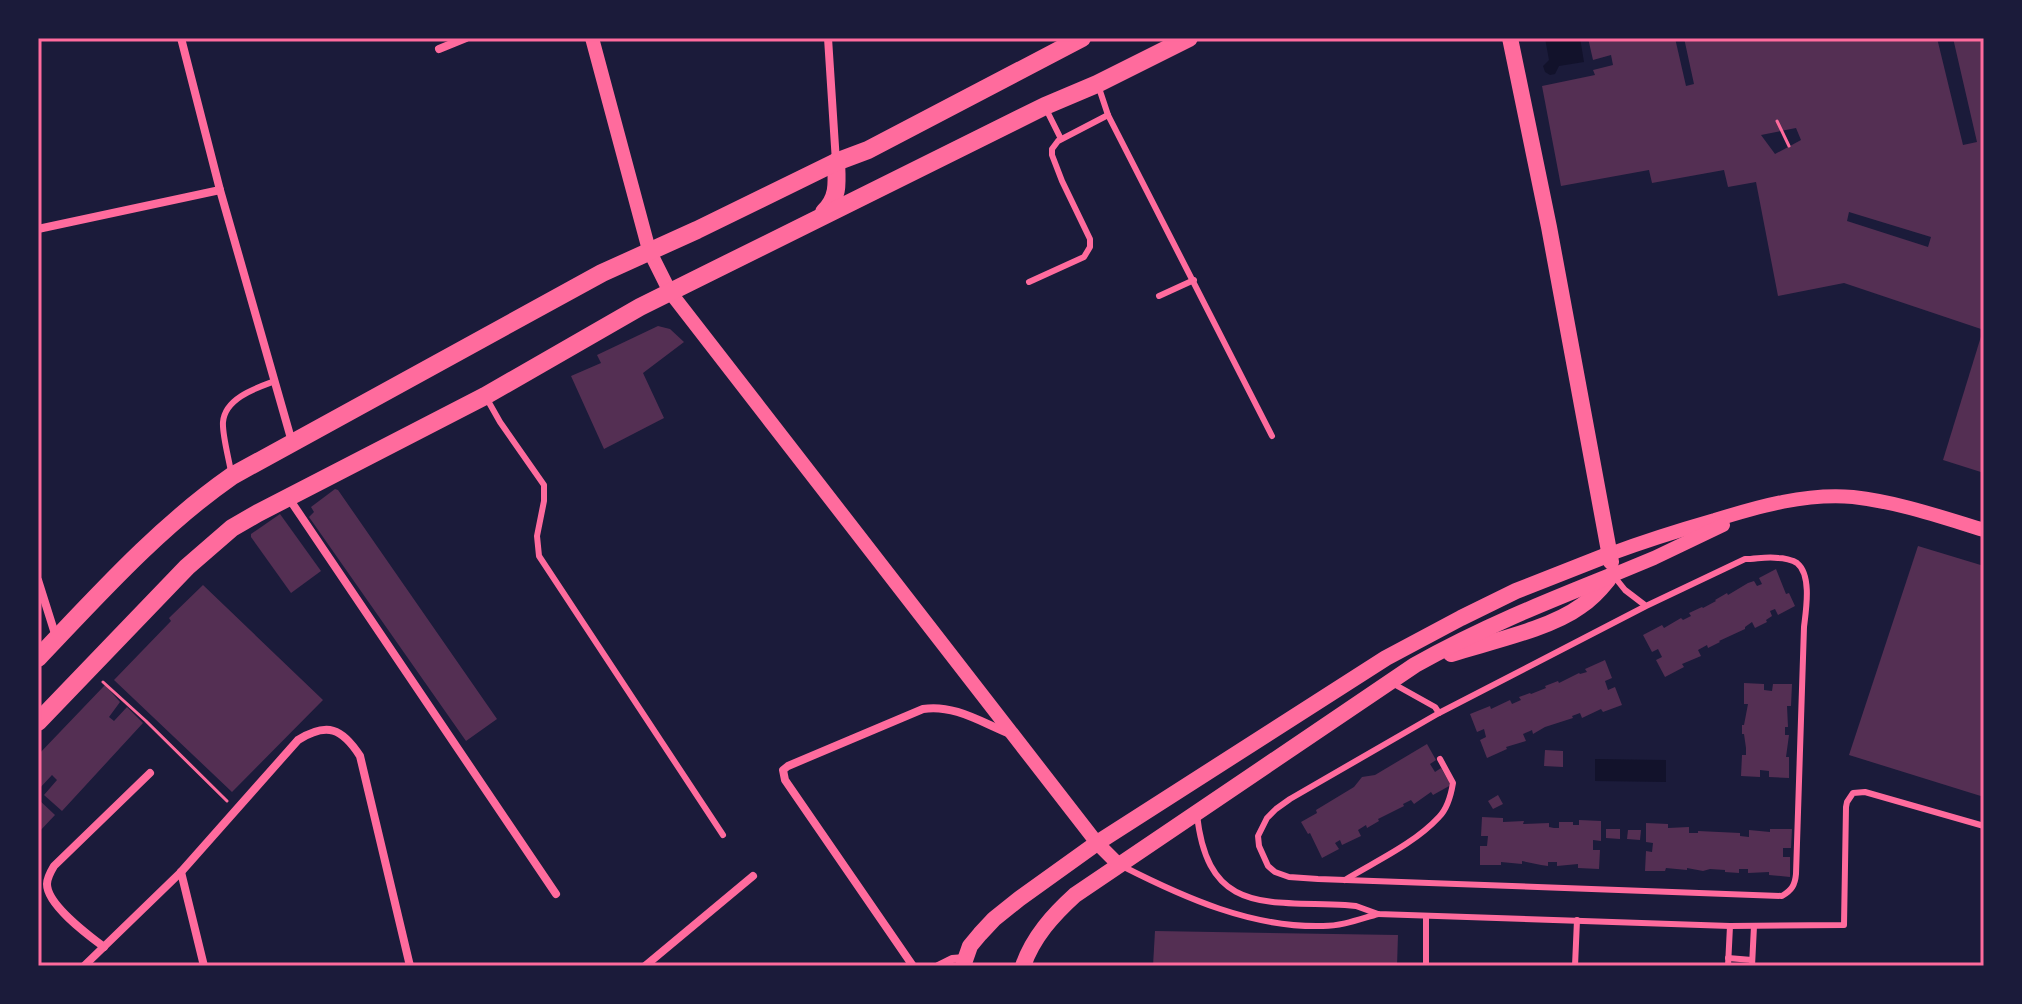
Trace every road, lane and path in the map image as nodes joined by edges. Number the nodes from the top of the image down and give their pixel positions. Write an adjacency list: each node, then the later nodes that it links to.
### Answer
1 (181, 38): 16 (street)
2 (466, 38): 8 (street)
3 (592, 38): 19 (street)
4 (828, 38): 15 (street)
5 (1189, 38): 9 (main road)
6 (1510, 38): 32 (main road)
7 (1074, 40): 15 (main road)
8 (439, 49)
9 (1097, 84): 10 (main road); 11 (lane)
10 (1045, 106): 13 (lane); 17 (main road)
11 (1108, 115): 13 (lane); 20 (lane)
12 (1777, 121): 14 (path)
13 (1061, 139): 21 (lane)
14 (1789, 146)
15 (836, 162): 17 (main road); 19 (main road)
16 (220, 190): 18 (street); 24 (street)
17 (819, 217): 22 (main road)
18 (38, 229)
19 (649, 250): 22 (street); 27 (main road)
20 (1194, 280): 23 (lane); 26 (lane)
21 (1029, 282)
22 (670, 292): 25 (main road); 42 (street)
23 (1159, 296)
24 (275, 381): 27 (street); 28 (lane)
25 (485, 396): 29 (main road); 48 (lane)
26 (1272, 436)
27 (292, 442): 28 (main road)
28 (232, 476): 36 (main road)
29 (288, 497): 38 (main road); 54 (street)
30 (1763, 506): 31 (street); 32 (street); 33 (street)
31 (1984, 530)
32 (1610, 554): 33 (main road); 49 (main road)
33 (1613, 575): 35 (lane); 39 (main road)
34 (38, 580): 36 (street)
35 (1646, 606): 40 (lane); 53 (lane)
36 (56, 639): 37 (main road)
37 (38, 658)
38 (88, 669): 41 (main road); 45 (path)
39 (1391, 682): 40 (lane); 46 (main road)
40 (1439, 713): 53 (lane)
41 (38, 722)
42 (1014, 735): 49 (street); 68 (street)
43 (1440, 759): 53 (lane)
44 (150, 773): 60 (street)
45 (237, 810): 51 (street); 66 (street)
46 (1197, 811): 50 (main road); 55 (lane)
47 (1984, 826): 59 (lane)
48 (723, 835)
49 (1097, 843): 50 (street); 62 (main road)
50 (1118, 864): 55 (lane); 70 (main road)
51 (181, 872): 60 (street); 65 (street)
52 (753, 876): 67 (street)
53 (1345, 880)
54 (556, 894)
55 (1378, 914): 56 (lane)
56 (1426, 916): 57 (lane); 71 (lane)
57 (1577, 920): 58 (lane); 72 (lane)
58 (1730, 926): 59 (lane); 61 (lane)
59 (1754, 926): 63 (lane)
60 (104, 947): 64 (street)
61 (1728, 962): 63 (lane)
62 (968, 963): 69 (street)
63 (1752, 963)
64 (84, 966)
65 (204, 966)
66 (410, 966)
67 (645, 966)
68 (913, 966)
69 (938, 966)
70 (1023, 966)
71 (1426, 966)
72 (1575, 966)

